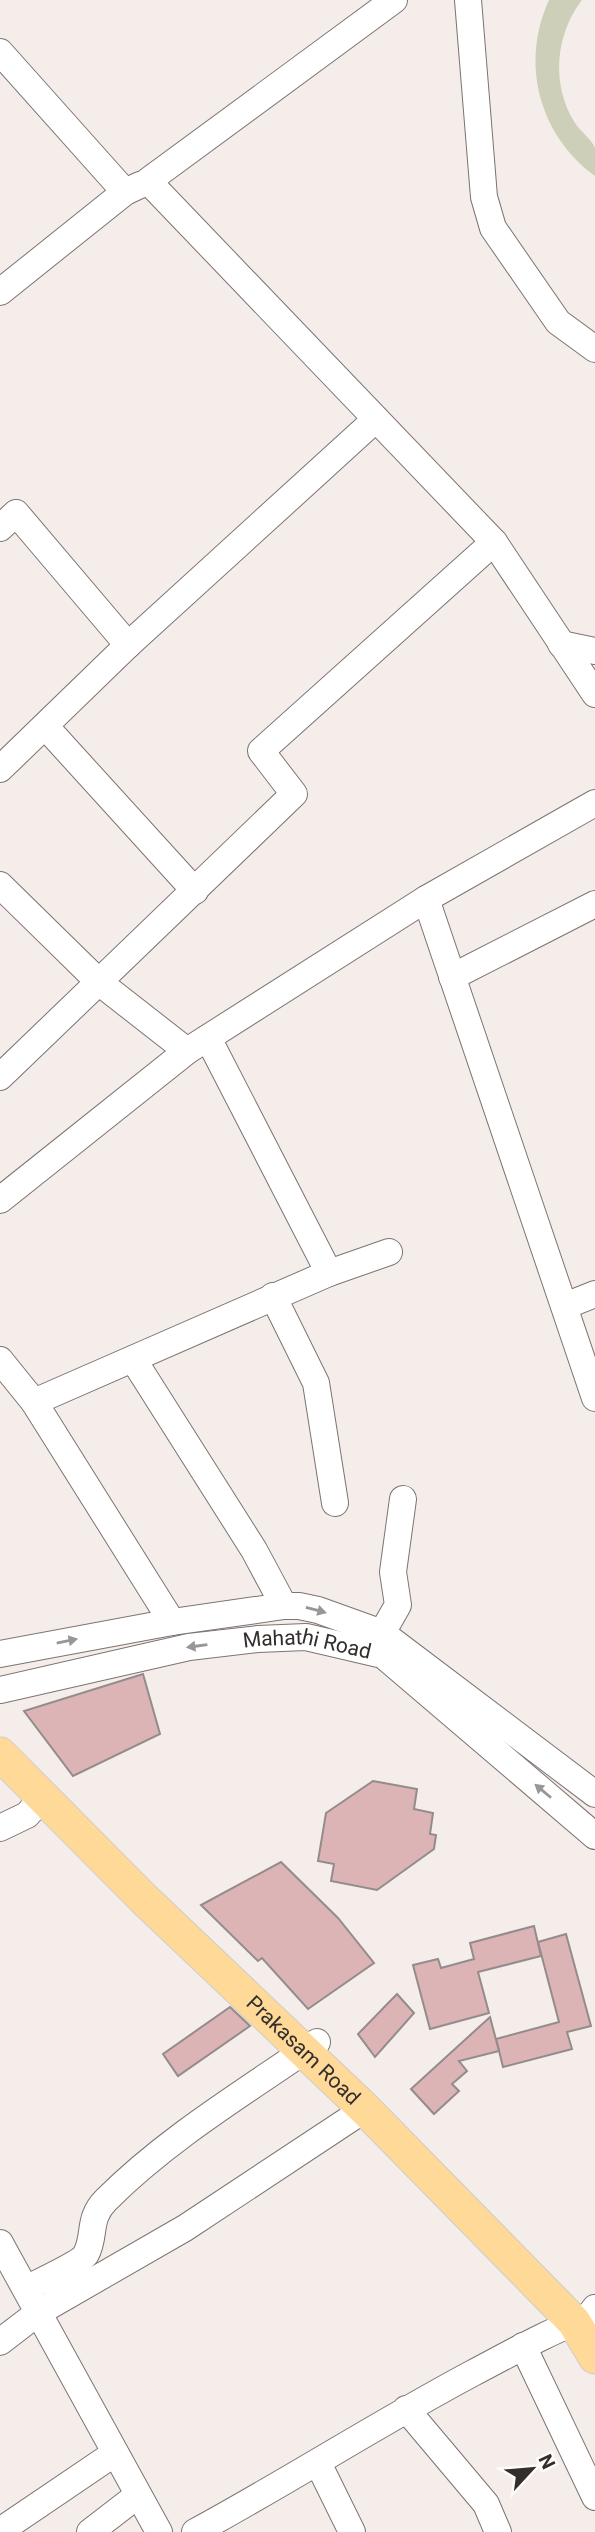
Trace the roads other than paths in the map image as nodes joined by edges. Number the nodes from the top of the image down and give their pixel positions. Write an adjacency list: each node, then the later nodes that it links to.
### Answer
1 (394, 0): 4 (street)
2 (468, 0): 7 (street)
3 (0, 52): 5 (street)
4 (148, 181): 5 (street); 8 (street)
5 (125, 192): 6 (street)
6 (0, 292)
7 (595, 349)
8 (376, 419): 10 (street); 12 (street)
9 (0, 528): 12 (street)
10 (494, 542): 11 (street); 19 (street)
11 (561, 644): 13 (street); 14 (street)
12 (128, 645): 15 (street)
13 (595, 650)
14 (595, 694)
15 (45, 726): 16 (street); 19 (street)
16 (0, 769)
17 (595, 803): 20 (street)
18 (0, 885): 23 (street)
19 (195, 891): 23 (street)
20 (426, 899): 22 (street); 24 (street)
21 (595, 904): 22 (street)
22 (452, 977): 31 (street)
23 (100, 983): 24 (street); 25 (street)
24 (197, 1045): 26 (street); 28 (street)
25 (0, 1077)
26 (0, 1200)
27 (389, 1252): 28 (street)
28 (329, 1273): 30 (street)
29 (595, 1294): 31 (street)
30 (273, 1296): 32 (street); 37 (street)
31 (565, 1306): 34 (street)
32 (133, 1359): 35 (street); 38 (street)
33 (0, 1360): 35 (street)
34 (595, 1398)
35 (34, 1402): 39 (street)
36 (403, 1499): 40 (street)
37 (335, 1503)
38 (284, 1606): 39 (street, Mahathi Road); 40 (street, Mahathi Road, one-way to 40)
39 (172, 1622): 41 (street, Mahathi Road, one-way to 39)
40 (382, 1633): 45 (street, Mahathi Road)
41 (0, 1654)
42 (0, 1690): 48 (street, Mahathi Road, one-way to 42)
43 (0, 1728): 49 (main road, Prakasam Road)
44 (0, 1754): 46 (main road, Prakasam Road)
45 (595, 1794)
46 (43, 1797): 47 (street); 49 (main road, Prakasam Road)
47 (0, 1828)
48 (595, 1836)
49 (310, 2047): 50 (main road, Prakasam Road); 52 (street); 54 (main road, Prakasam Road)
50 (365, 2109): 53 (street); 54 (main road, Prakasam Road)
51 (0, 2243): 52 (street)
52 (15, 2287): 53 (street)
53 (39, 2312): 55 (street); 59 (street)
54 (588, 2319): 56 (street); 57 (main road, Prakasam Road)
55 (0, 2342)
56 (523, 2346): 58 (street); 62 (street)
57 (595, 2357)
58 (406, 2409): 60 (street); 68 (street)
59 (116, 2453): 61 (street); 63 (street)
60 (318, 2463): 66 (street); 67 (street)
61 (138, 2494): 64 (street); 65 (street)
62 (595, 2497)
63 (8, 2529)
64 (90, 2532)
65 (159, 2532)
66 (195, 2532)
67 (352, 2532)
68 (498, 2532)

